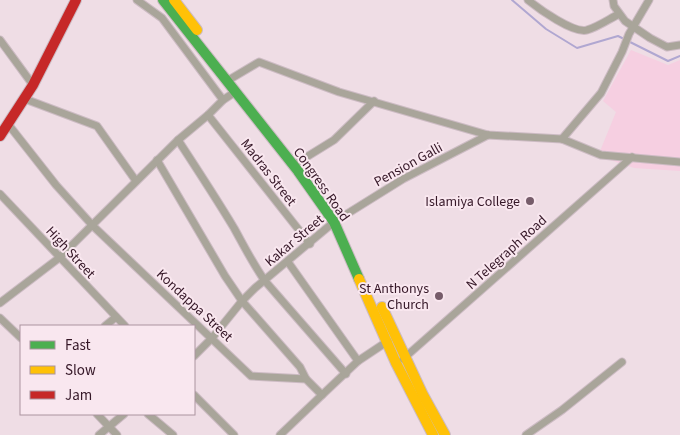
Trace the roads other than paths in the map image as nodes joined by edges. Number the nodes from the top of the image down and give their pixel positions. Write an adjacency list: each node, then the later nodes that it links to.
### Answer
1 (76, 0): 13 (main road)
2 (137, 0): 16 (street)
3 (163, 0): 12 (main road, Congress Road)
4 (174, 0): 12 (main road, Congress Road)
5 (613, 0): 8 (street)
6 (649, 0): 9 (street)
7 (532, 1): 8 (street)
8 (619, 14): 9 (street)
9 (634, 26): 11 (street); 22 (street)
10 (0, 40): 13 (street)
11 (680, 45)
12 (230, 79): 14 (main road, Congress Road); 17 (street); 26 (main road, Congress Road)
13 (33, 85): 15 (main road)
14 (235, 92): 16 (street); 30 (main road, Congress Road)
15 (25, 100): 19 (main road); 28 (street)
16 (223, 100): 18 (street)
17 (374, 101): 20 (street); 26 (street)
18 (208, 115): 23 (street); 32 (street, Madras Street)
19 (8, 124): 21 (main road); 31 (street, Kondappa Street)
20 (488, 135): 22 (street); 30 (street, Pension Galli)
21 (0, 136)
22 (562, 139): 24 (street)
23 (178, 140): 25 (street); 35 (street)
24 (632, 157): 27 (street); 47 (street, N Telegraph Road)
25 (156, 160): 28 (street); 36 (street)
26 (300, 161): 30 (main road, Congress Road)
27 (680, 162)
28 (136, 181): 31 (street)
29 (0, 194): 33 (street, High Street)
30 (337, 220): 32 (street, Kakar Street); 44 (main road, Congress Road)
31 (93, 226): 33 (street); 43 (street, Kondappa Street)
32 (310, 244): 34 (street, Kakar Street)
33 (59, 258): 37 (street); 38 (street, High Street)
34 (288, 262): 35 (street, Kakar Street); 46 (street)
35 (265, 281): 36 (street, Kakar Street); 49 (street)
36 (242, 301): 43 (street, Kakar Street); 50 (street)
37 (0, 303)
38 (116, 317): 40 (street); 41 (street, High Street)
39 (0, 318): 42 (street)
40 (105, 325)
41 (124, 325)
42 (20, 337)
43 (212, 338): 45 (street, Kakar Street); 50 (street, Kondappa Street)
44 (391, 338): 46 (street); 47 (main road, Congress Road)
45 (195, 355)
46 (358, 361): 49 (street)
47 (400, 361): 62 (main road, Congress Road); 63 (main road, Congress Road)
48 (622, 362): 64 (street)
49 (346, 374): 52 (street)
50 (306, 379): 52 (street)
51 (195, 396): 60 (street)
52 (322, 396): 61 (street)
53 (98, 415): 56 (street)
54 (123, 415): 56 (street)
55 (149, 415): 59 (street)
56 (109, 426): 57 (street); 58 (street)
57 (99, 435)
58 (117, 435)
59 (174, 435)
60 (234, 435)
61 (280, 435)
62 (433, 435)
63 (445, 435)
64 (526, 435)

